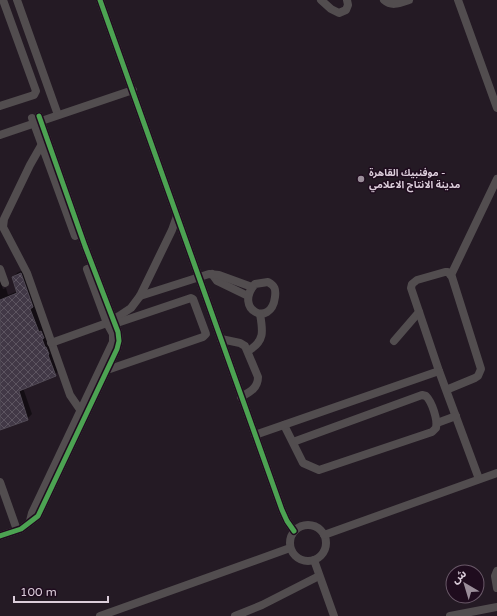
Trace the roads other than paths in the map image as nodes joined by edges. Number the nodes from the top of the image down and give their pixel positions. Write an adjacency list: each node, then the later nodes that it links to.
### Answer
1 (3, 0): 10 (street)
2 (17, 0): 9 (street)
3 (100, 0): 11 (street)
4 (321, 0): 5 (street)
5 (347, 0)
6 (384, 0): 7 (street)
7 (410, 0)
8 (458, 0): 13 (street)
9 (43, 72): 10 (street); 14 (street)
10 (31, 76): 12 (street)
11 (132, 87): 14 (street); 20 (street)
12 (0, 106)
13 (497, 108)
14 (57, 112): 15 (street)
15 (36, 119): 16 (street); 17 (street); 18 (street)
16 (0, 129)
17 (0, 135)
18 (45, 143): 31 (street); 34 (street)
19 (497, 179): 23 (street)
20 (177, 216): 24 (street); 27 (street)
21 (0, 269): 25 (street)
22 (212, 274): 24 (street); 26 (street); 28 (street)
23 (451, 275): 29 (street); 38 (street)
24 (199, 277): 27 (street); 32 (street)
25 (5, 283)
26 (252, 287): 28 (street); 30 (street)
27 (140, 296): 31 (street)
28 (248, 296): 30 (street)
29 (419, 312): 33 (street); 37 (street)
30 (260, 314): 35 (street)
31 (111, 322): 34 (street); 36 (street); 36 (street); 40 (street)
32 (221, 339): 35 (street); 39 (street)
33 (394, 341)
34 (51, 343): 40 (street)
35 (248, 351): 39 (street)
36 (107, 370): 40 (street)
37 (439, 371): 38 (street); 43 (street)
38 (446, 390): 41 (street)
39 (242, 397): 44 (street)
40 (84, 411): 49 (street)
41 (456, 416): 42 (street); 47 (street)
42 (437, 423): 45 (street); 45 (street)
43 (284, 425): 44 (street); 45 (street)
44 (255, 435): 50 (street)
45 (293, 442)
46 (497, 473): 47 (street)
47 (479, 479): 51 (street)
48 (0, 482): 49 (street)
49 (17, 530): 52 (street)
50 (294, 531): 51 (street); 53 (street)
51 (324, 535): 54 (street)
52 (0, 536)
53 (290, 548): 54 (street); 59 (street)
54 (314, 560): 56 (street)
55 (497, 571): 57 (street)
56 (319, 576): 61 (street); 62 (street)
57 (497, 588)
58 (497, 607): 63 (street)
59 (115, 613): 60 (street)
60 (100, 616)
61 (235, 616)
62 (334, 616)
63 (450, 616)

